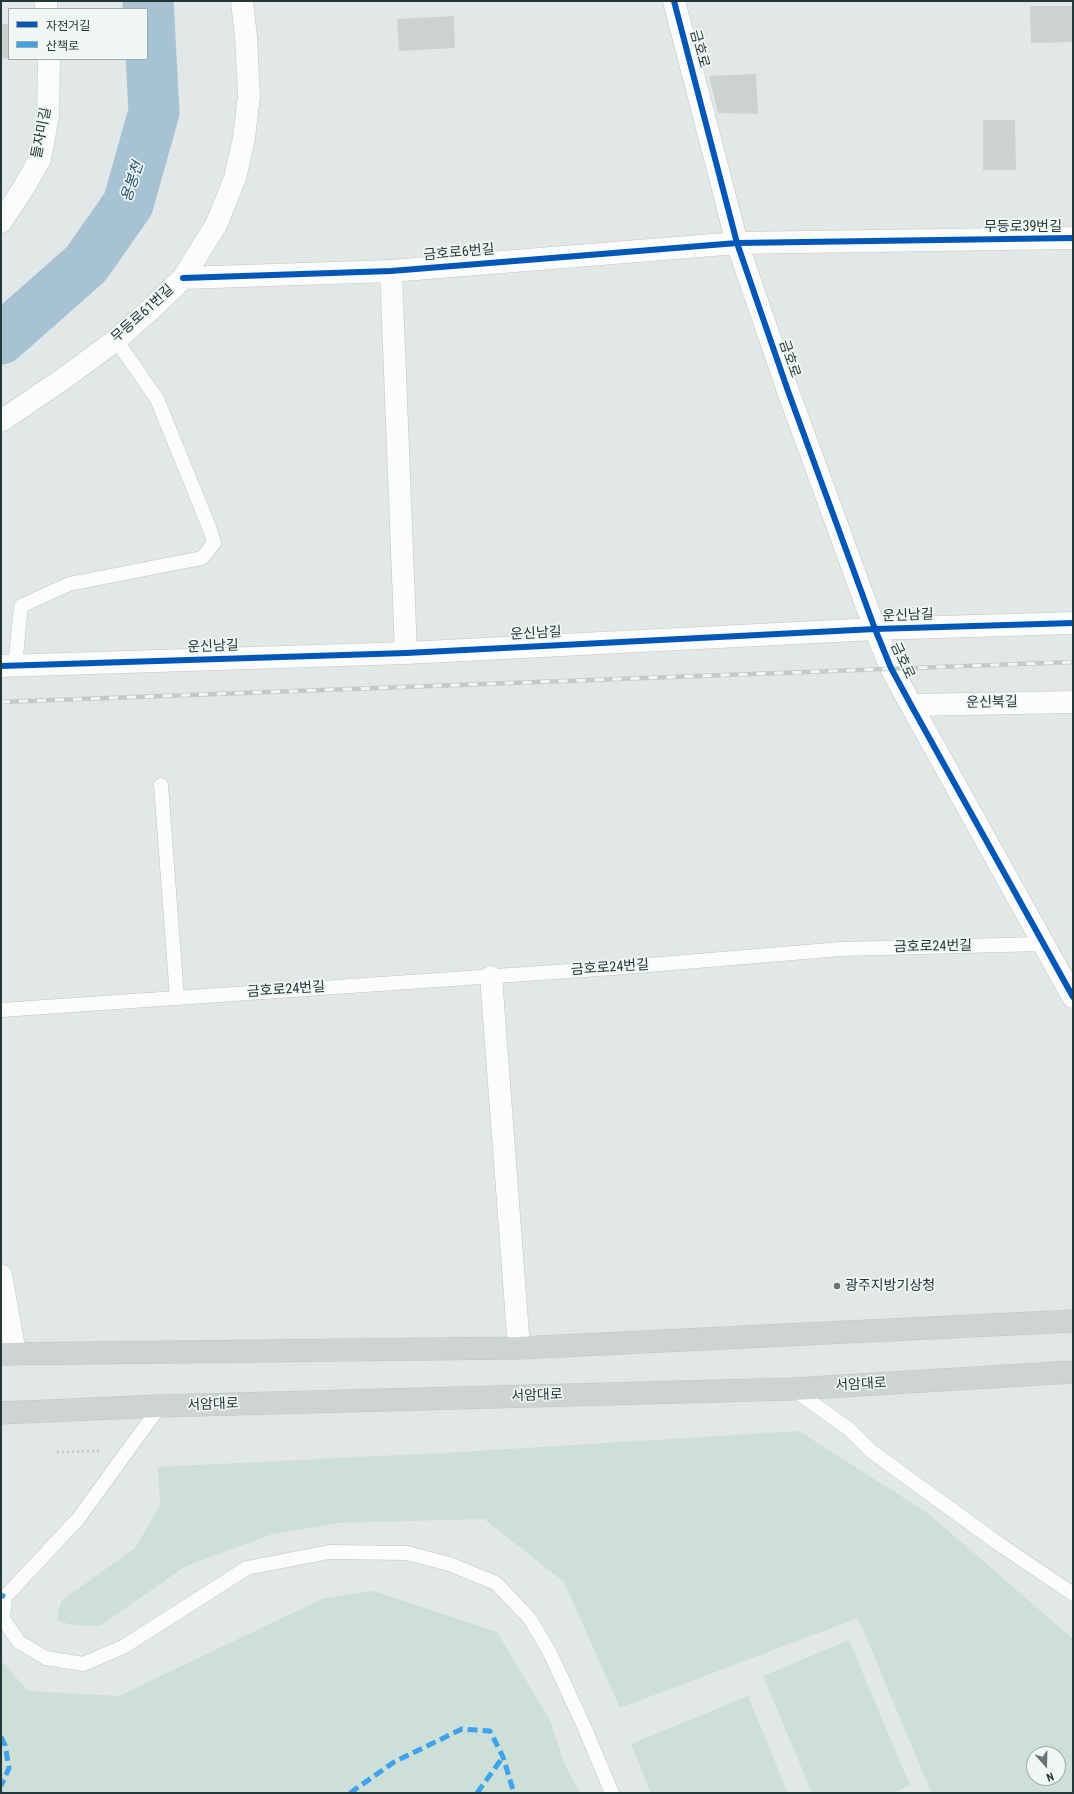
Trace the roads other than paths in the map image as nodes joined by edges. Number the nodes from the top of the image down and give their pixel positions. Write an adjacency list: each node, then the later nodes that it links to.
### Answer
1 (242, 1): 8 (street, 무등로61번길)
2 (674, 1): 6 (street, 금호로)
3 (49, 60): 4 (street, 들자미길)
4 (1, 222)
5 (1073, 238): 6 (street, 무등로39번길)
6 (737, 243): 7 (street, 금호로6번길); 12 (street, 금호로)
7 (391, 271): 8 (street, 금호로6번길); 13 (street)
8 (183, 278): 9 (street, 무등로61번길)
9 (116, 340): 10 (street, 무등로61번길); 14 (lane)
10 (1, 421)
11 (1073, 623): 12 (street, 운신남길)
12 (875, 629): 13 (street, 운신남길); 16 (street, 금호로)
13 (406, 653): 14 (street, 운신남길)
14 (8, 666)
15 (1073, 702): 16 (street, 운신북길)
16 (911, 705): 18 (street, 금호로)
17 (161, 785): 21 (lane)
18 (1042, 944): 19 (lane, 금호로24번길); 20 (street, 금호로)
19 (491, 977): 21 (lane, 금호로24번길); 25 (street)
20 (1073, 997)
21 (177, 998): 22 (lane, 금호로24번길)
22 (1, 1010)
23 (1, 1275): 26 (street)
24 (1073, 1321): 25 (main road)
25 (519, 1348): 26 (main road)
26 (8, 1353)
27 (1073, 1372): 28 (main road, 서암대로)
28 (793, 1389): 29 (main road, 서암대로); 31 (lane)
29 (160, 1406): 30 (main road, 서암대로); 32 (lane)
30 (1, 1413)
31 (1073, 1594)
32 (612, 1793)

